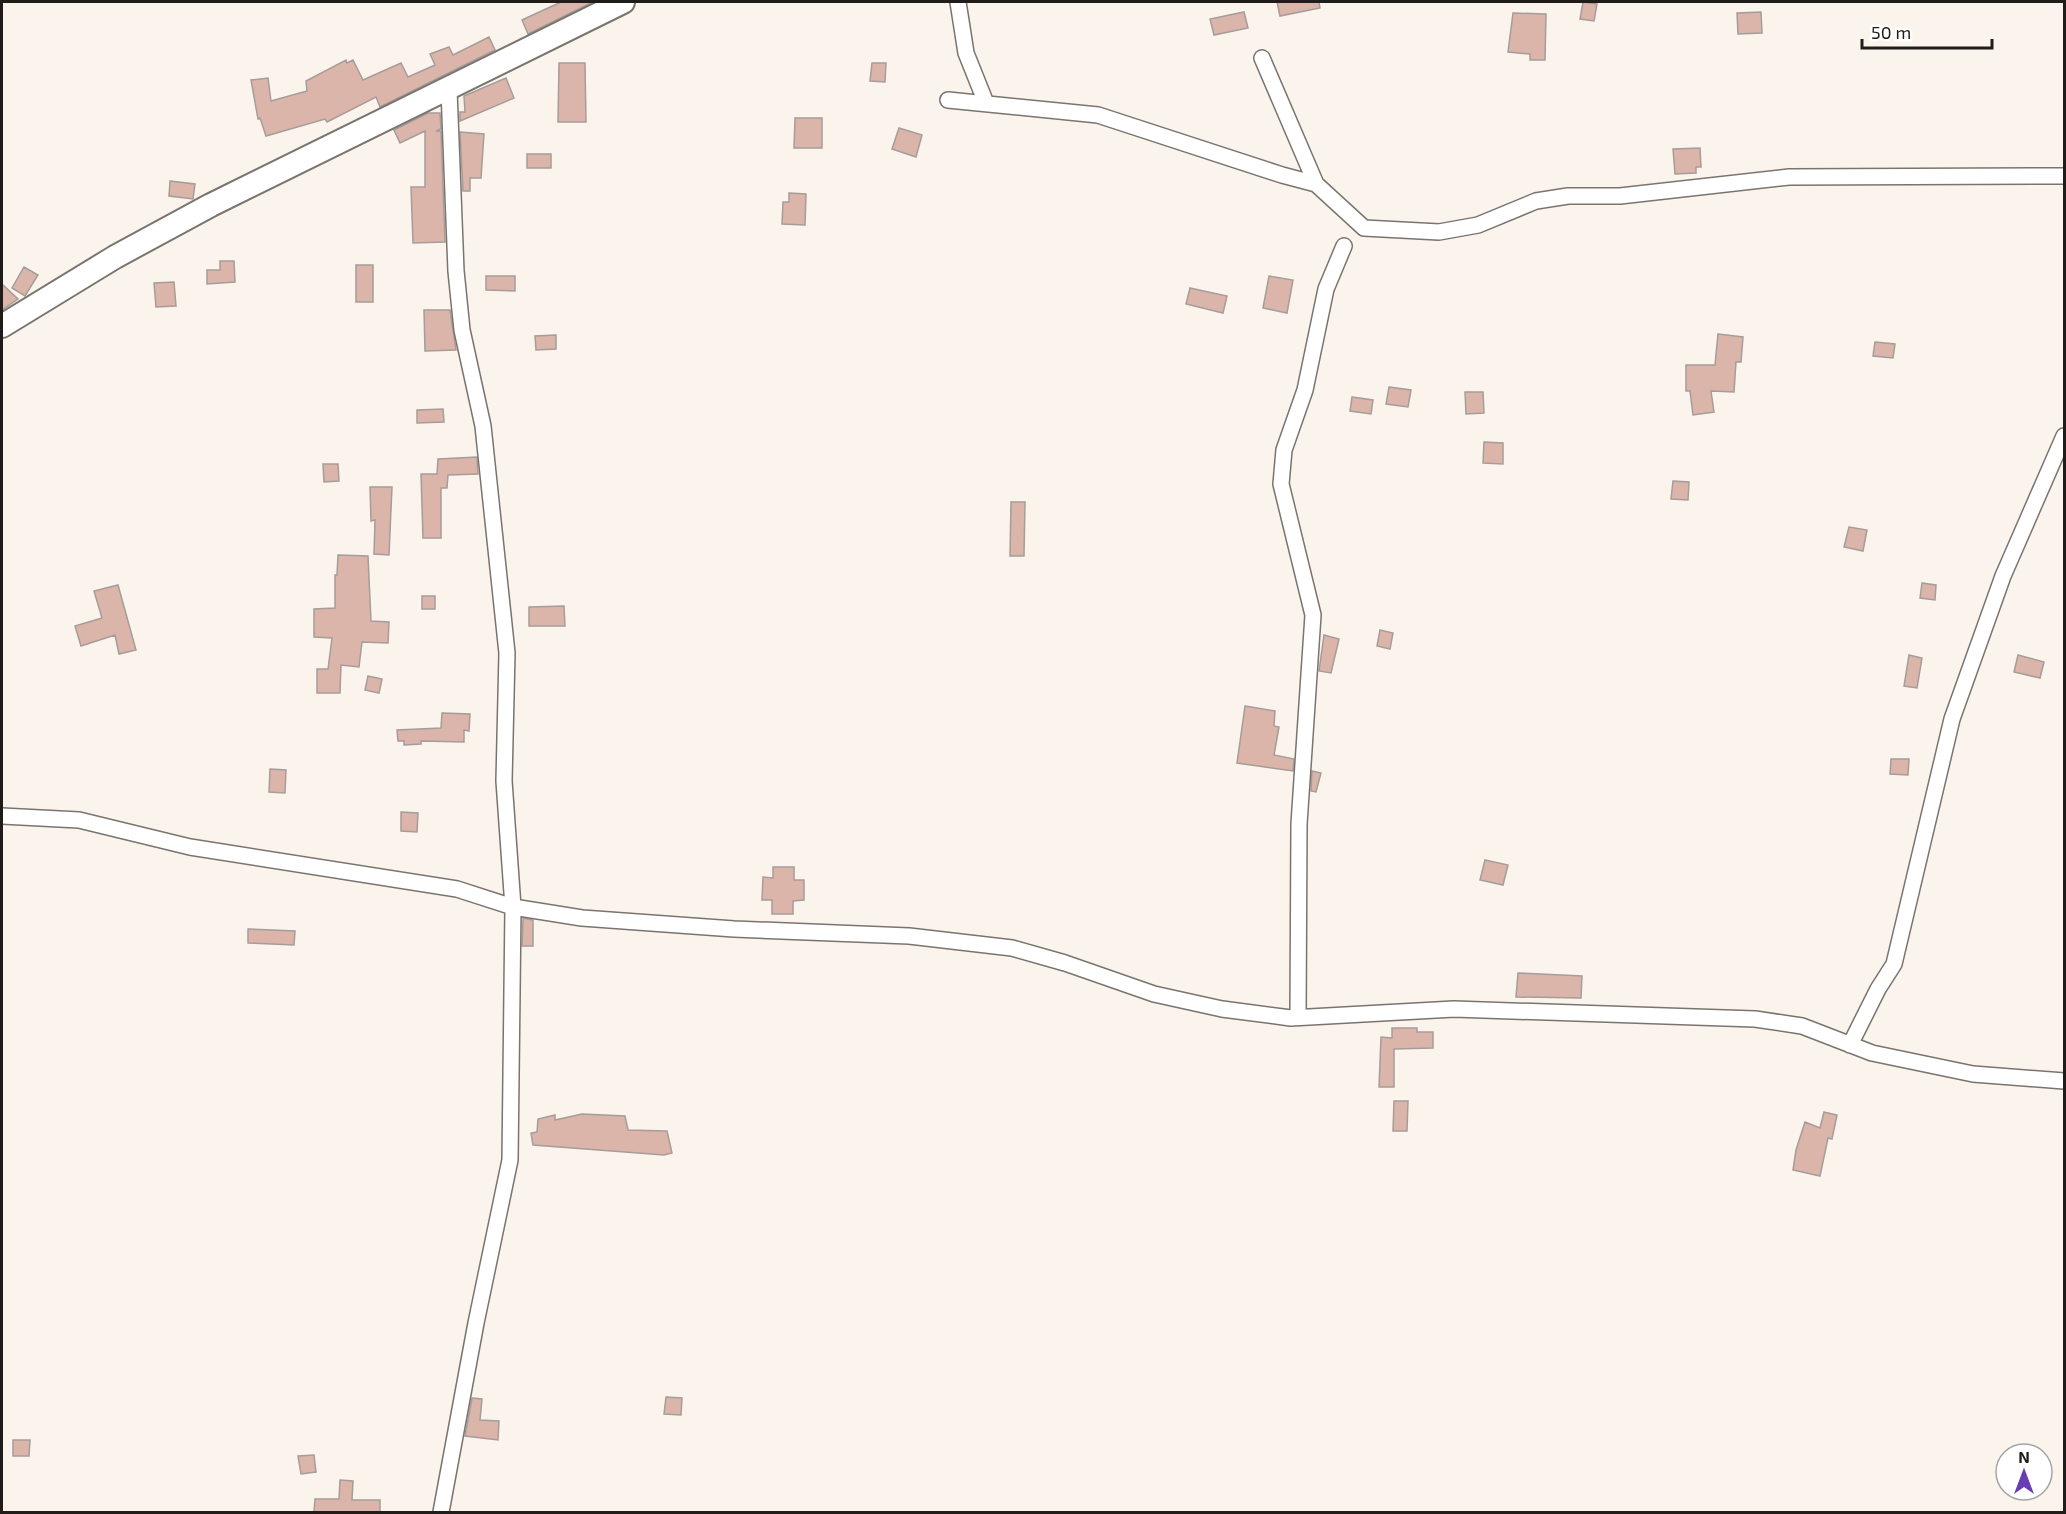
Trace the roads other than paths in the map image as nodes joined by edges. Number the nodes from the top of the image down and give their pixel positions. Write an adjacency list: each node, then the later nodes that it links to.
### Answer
1 (623, 2): 4 (main road)
2 (958, 2): 6 (street)
3 (1262, 58): 8 (street)
4 (449, 90): 10 (main road); 13 (street)
5 (948, 100): 6 (street)
6 (986, 103): 8 (street)
7 (2064, 176): 8 (street)
8 (1316, 184)
9 (1344, 246): 14 (street)
10 (2, 326)
11 (2064, 436): 15 (street)
12 (2, 816): 13 (street)
13 (513, 907): 14 (street); 17 (street)
14 (1298, 1017): 15 (street)
15 (1850, 1045): 16 (street)
16 (2064, 1081)
17 (441, 1512)

